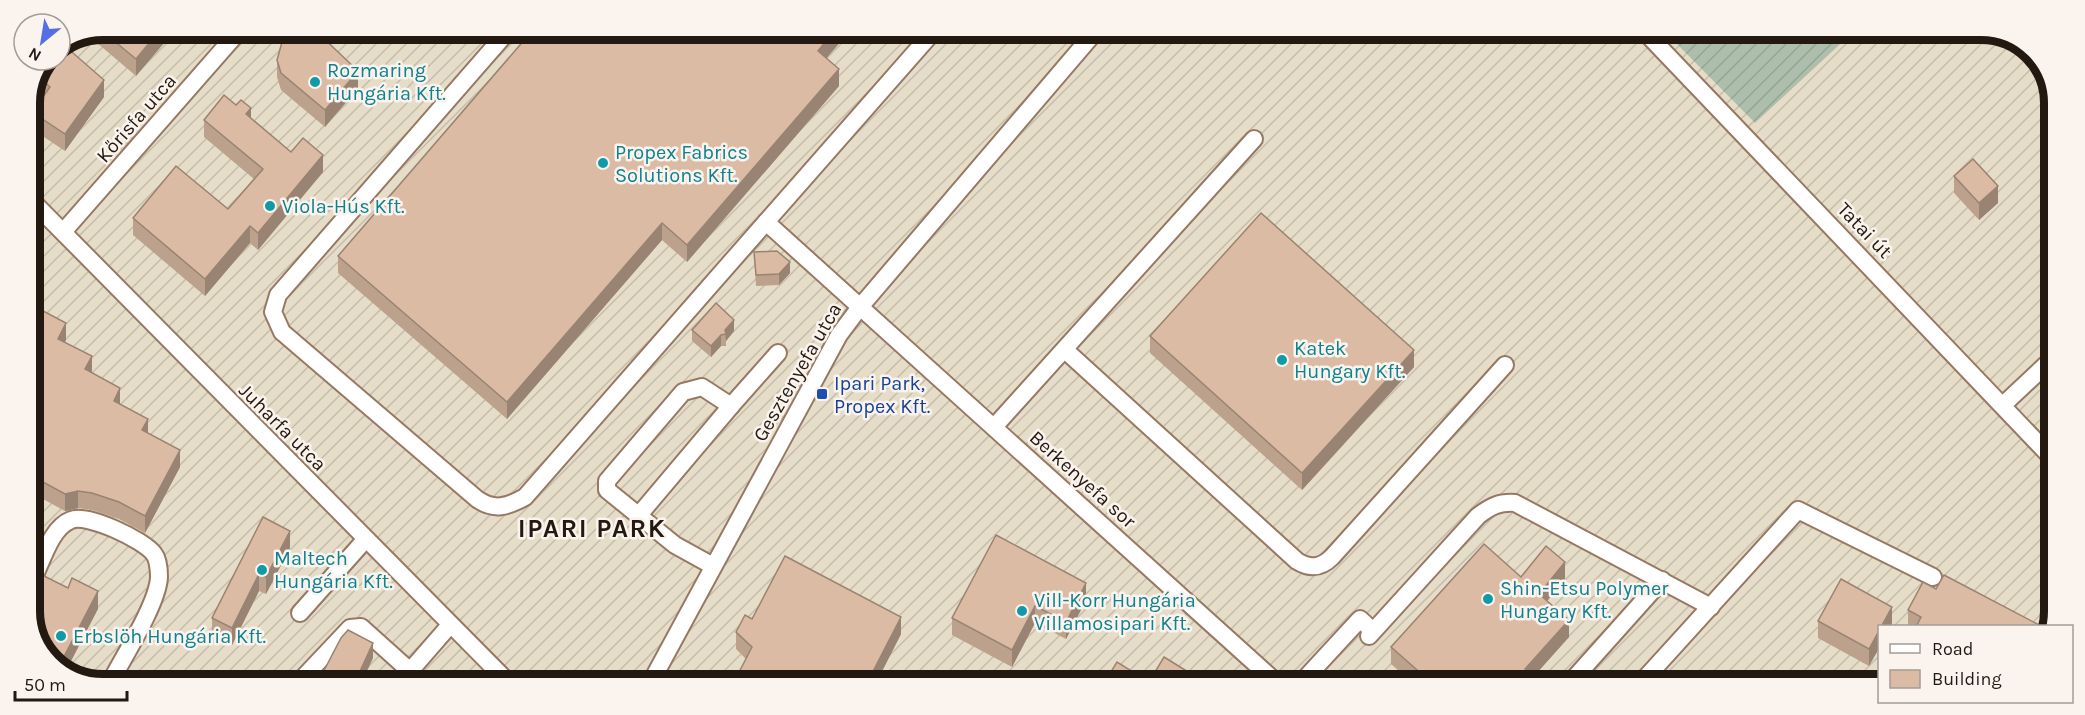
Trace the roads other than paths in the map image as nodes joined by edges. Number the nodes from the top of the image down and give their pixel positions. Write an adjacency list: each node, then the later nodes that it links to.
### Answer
1 (230, 41): 9 (street, Kőrisfa utca)
2 (499, 41): 8 (street)
3 (925, 41): 8 (street)
4 (1087, 41): 10 (street, Gesztenyefa utca)
5 (1654, 41): 15 (street, Tatai út)
6 (1254, 139): 11 (street)
7 (41, 210): 9 (street, Juharfa utca)
8 (766, 222): 10 (street, Berkenyefa sor)
9 (63, 232): 20 (street, Juharfa utca)
10 (860, 307): 17 (street, Berkenyefa sor); 22 (street, Gesztenyefa utca)
11 (1065, 350): 13 (street); 17 (street)
12 (778, 353): 16 (street)
13 (1506, 365)
14 (2044, 366): 15 (street)
15 (2003, 405): 18 (street, Tatai út)
16 (731, 406): 19 (street); 19 (street)
17 (994, 427): 34 (street, Berkenyefa sor)
18 (2044, 449)
19 (639, 515): 22 (street)
20 (365, 540): 26 (street); 27 (street, Juharfa utca)
21 (41, 563): 28 (street)
22 (713, 566): 33 (street, Gesztenyefa utca)
23 (1933, 578): 25 (street)
24 (1662, 580): 25 (street); 35 (street); 36 (street)
25 (1711, 607): 37 (street)
26 (300, 613)
27 (450, 625): 31 (street); 32 (street, Juharfa utca)
28 (115, 674)
29 (307, 674): 30 (street)
30 (406, 674)
31 (410, 674)
32 (500, 674)
33 (655, 674)
34 (1267, 674)
35 (1309, 674)
36 (1578, 674)
37 (1649, 674)

